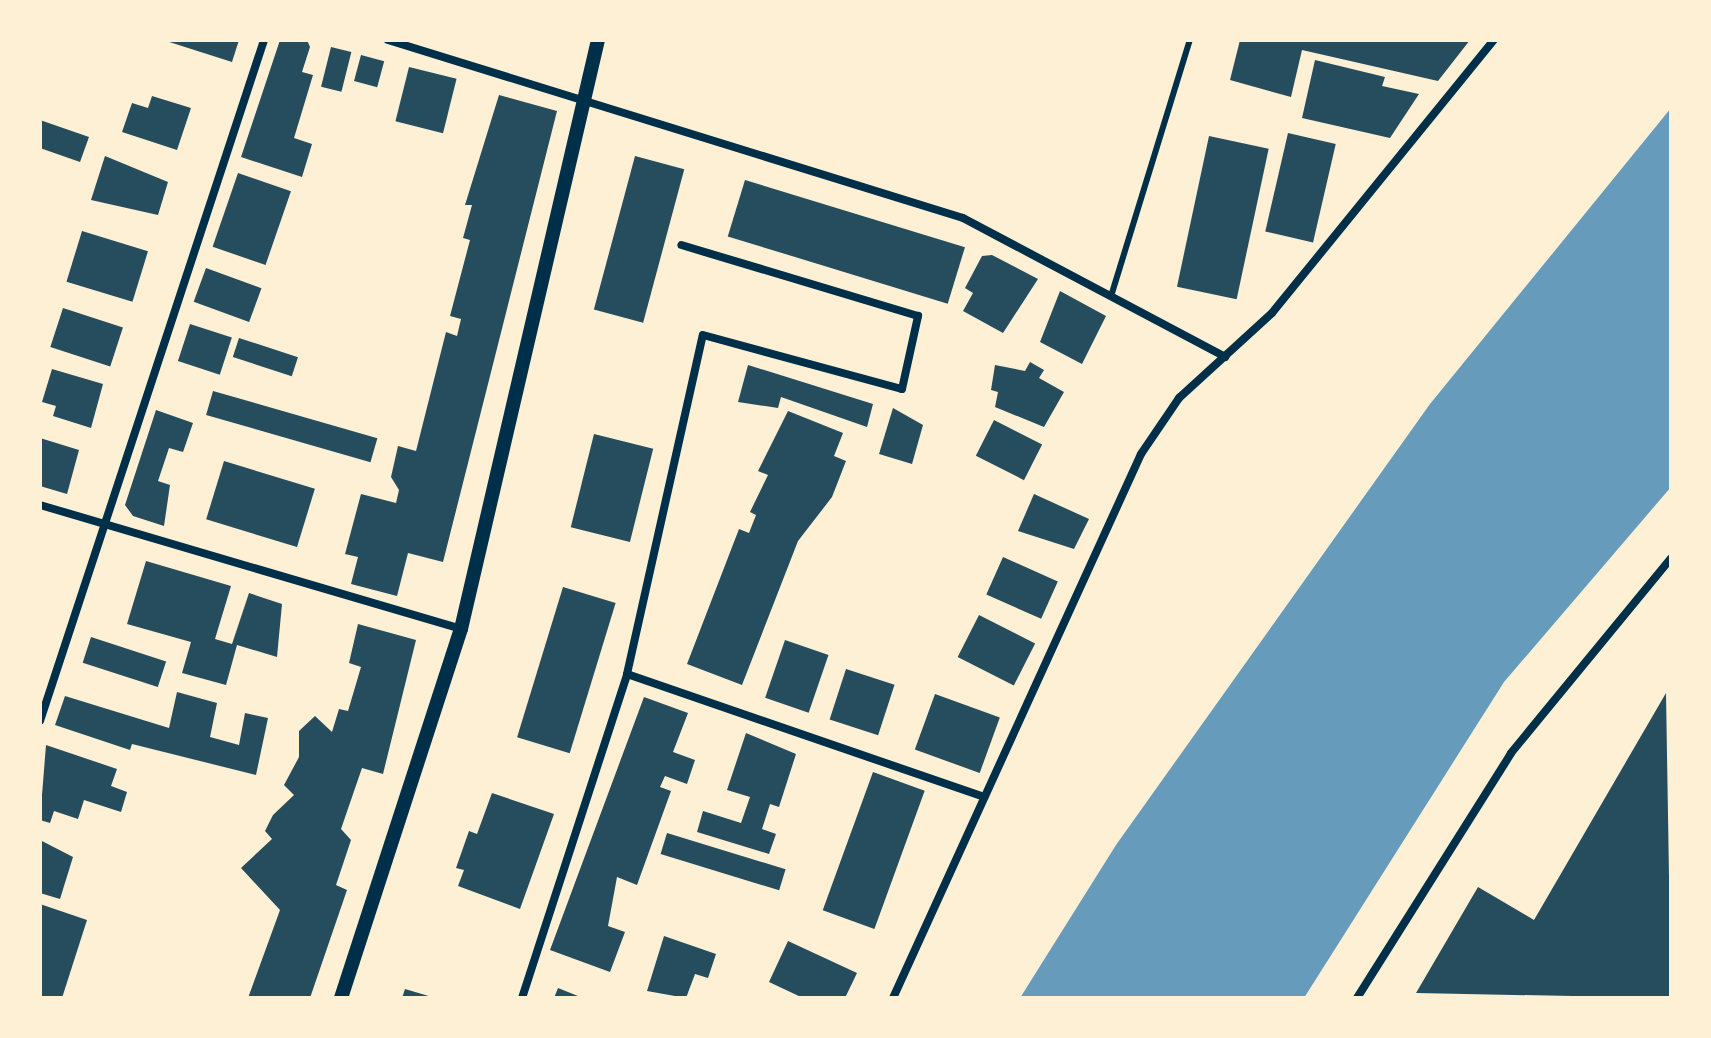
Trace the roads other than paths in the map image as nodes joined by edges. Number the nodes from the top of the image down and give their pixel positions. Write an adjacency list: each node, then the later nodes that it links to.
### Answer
1 (264, 40): 11 (street)
2 (388, 40): 6 (street)
3 (598, 40): 6 (street)
4 (1190, 40): 8 (lane)
5 (1494, 40): 9 (street)
6 (585, 99): 8 (street); 13 (street)
7 (681, 245): 14 (street)
8 (1112, 293): 9 (street)
9 (1225, 357): 16 (street)
10 (40, 505): 11 (street)
11 (103, 523): 13 (street); 15 (street)
12 (1671, 558): 20 (street)
13 (461, 629): 17 (street)
14 (627, 674): 16 (street); 18 (street)
15 (40, 721)
16 (984, 797): 19 (street)
17 (341, 998)
18 (522, 998)
19 (893, 998)
20 (1357, 998)

